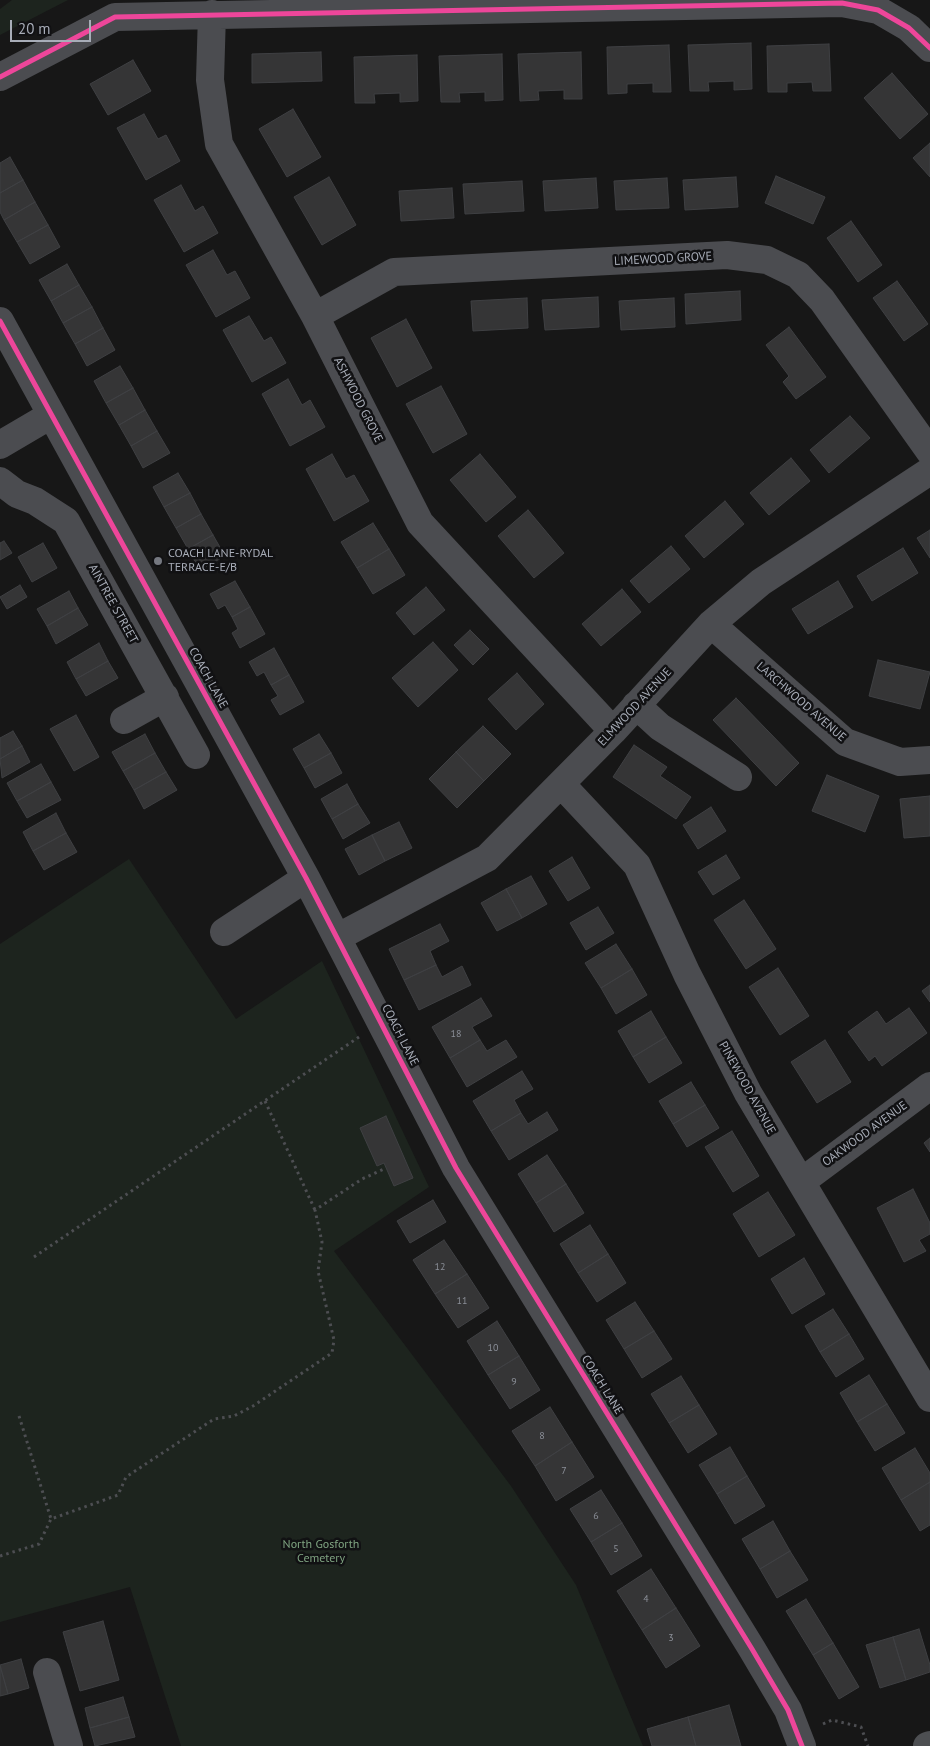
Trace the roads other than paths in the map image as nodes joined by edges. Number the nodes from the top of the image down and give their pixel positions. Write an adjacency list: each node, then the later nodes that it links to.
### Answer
1 (212, 14): 2 (street); 3 (street); 4 (street, ASHWOOD GROVE)
2 (930, 48)
3 (0, 77)
4 (315, 316): 8 (street, LIMEWOOD GROVE); 15 (street, ASHWOOD GROVE)
5 (0, 321): 6 (street, COACH LANE)
6 (51, 415): 7 (street); 20 (street, COACH LANE)
7 (0, 445)
8 (930, 452)
9 (930, 471): 11 (street, ELMWOOD AVENUE)
10 (0, 481): 12 (street, AINTREE STREET)
11 (711, 624): 13 (street, ELMWOOD AVENUE); 17 (street, LARCHWOOD AVENUE)
12 (165, 698): 14 (street); 16 (street, AINTREE STREET)
13 (636, 705): 15 (street, ELMWOOD AVENUE); 18 (street)
14 (124, 720)
15 (613, 731): 19 (street, ELMWOOD AVENUE)
16 (196, 755)
17 (930, 760)
18 (738, 777)
19 (561, 784): 22 (street, ELMWOOD AVENUE); 24 (street, PINEWOOD AVENUE)
20 (306, 878): 21 (street); 22 (street, COACH LANE)
21 (224, 932)
22 (338, 938): 28 (street, COACH LANE)
23 (930, 1086): 24 (street, OAKWOOD AVENUE)
24 (801, 1182): 25 (street, PINEWOOD AVENUE)
25 (926, 1380)
26 (47, 1672): 27 (street)
27 (64, 1745)
28 (802, 1746)

